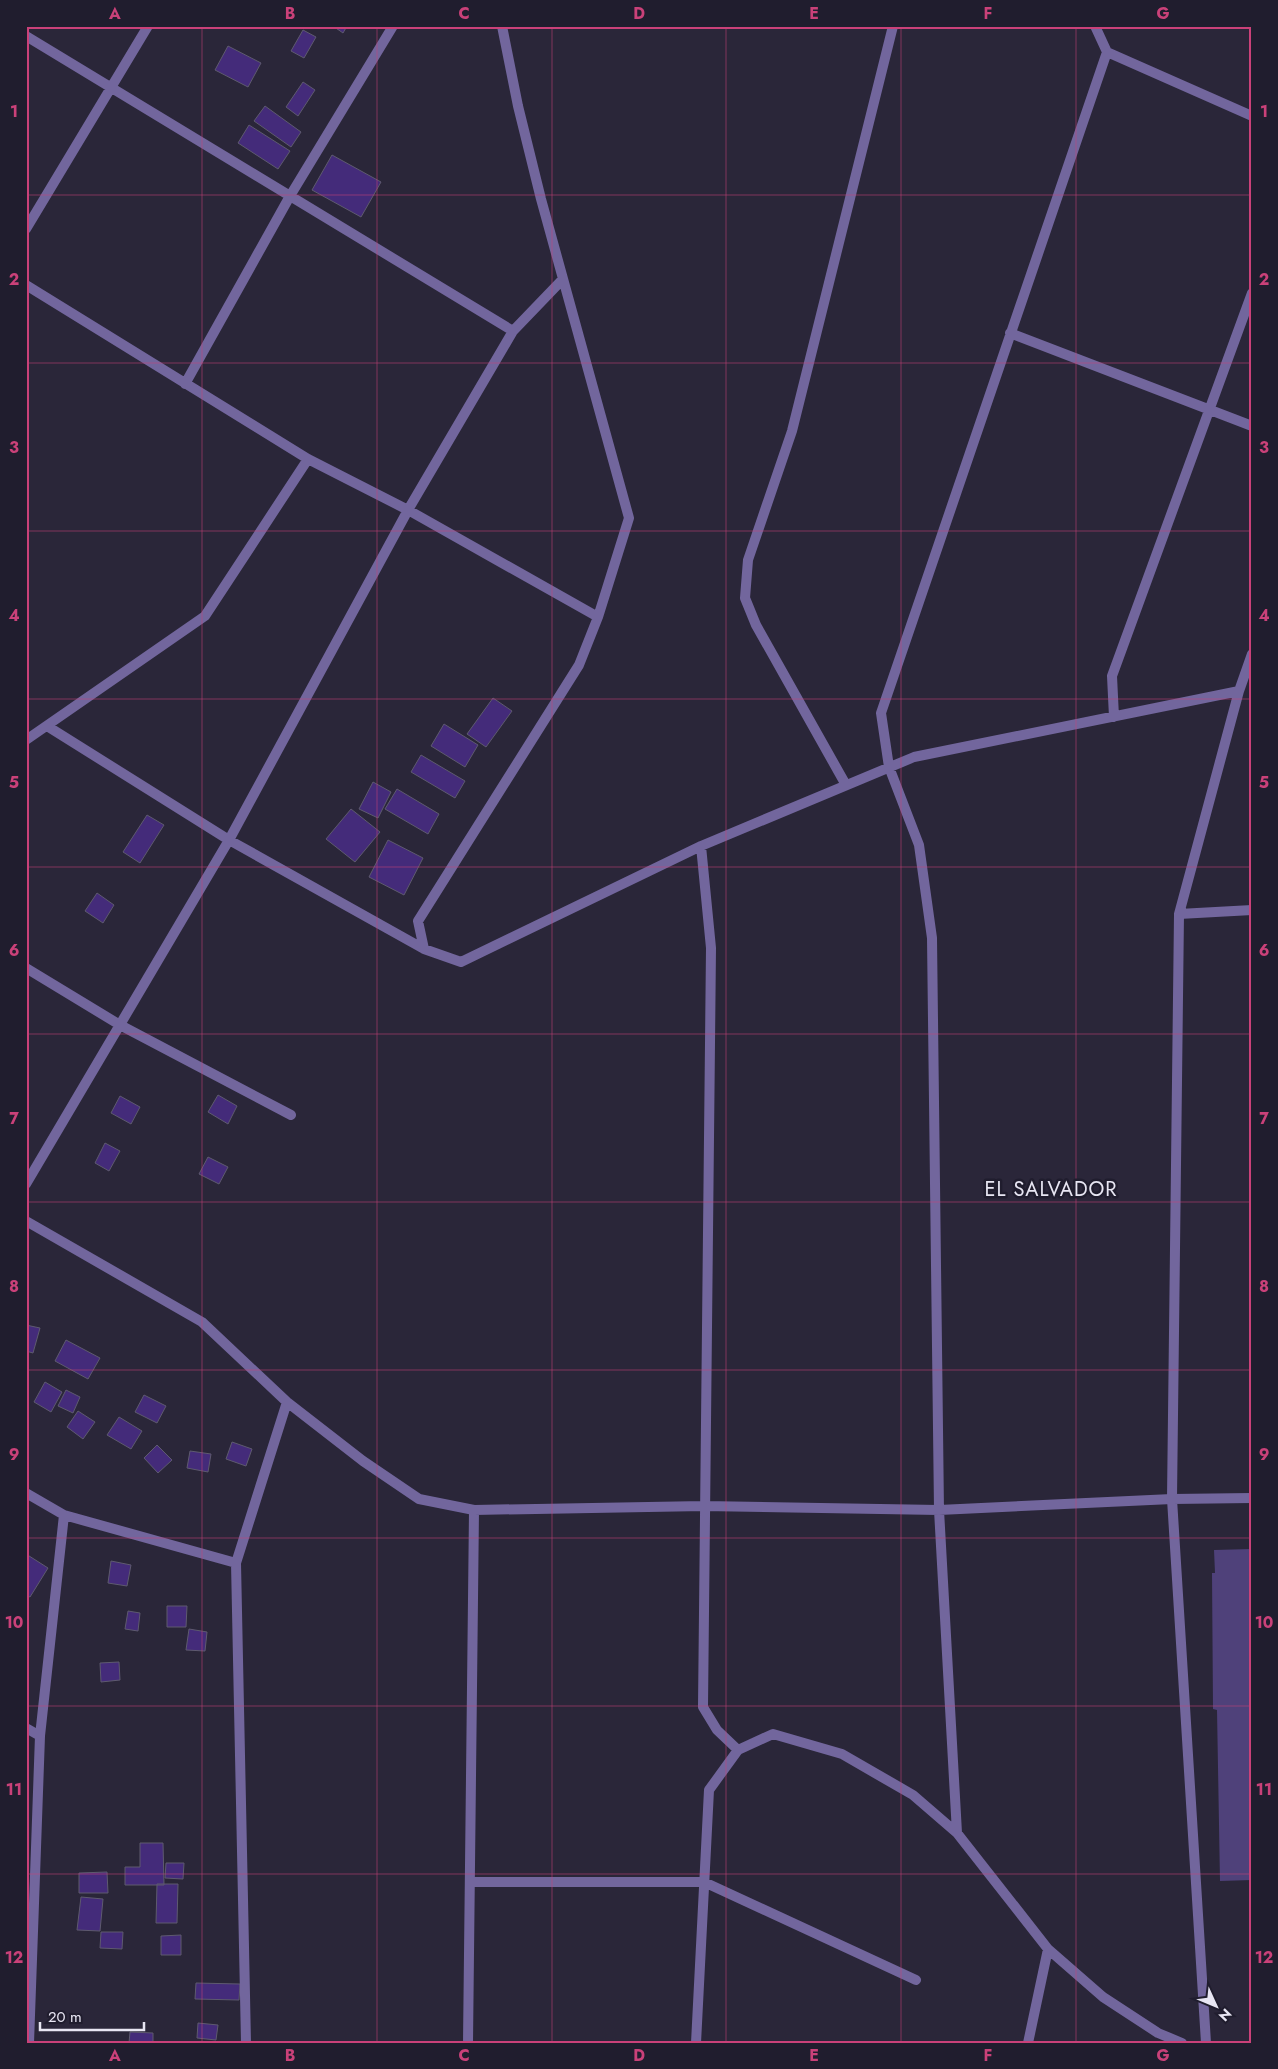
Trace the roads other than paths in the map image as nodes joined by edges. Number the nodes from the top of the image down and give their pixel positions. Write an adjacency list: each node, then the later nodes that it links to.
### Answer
1 (148, 26): 8 (street)
2 (393, 26): 10 (street)
3 (502, 26): 12 (street)
4 (893, 26): 29 (street)
5 (1095, 26): 7 (street)
6 (26, 36): 8 (street)
7 (1107, 52): 9 (street); 16 (street)
8 (111, 88): 10 (street); 11 (street)
9 (1252, 116)
10 (290, 196): 15 (street); 17 (street)
11 (26, 229)
12 (563, 279): 15 (street); 22 (street)
13 (26, 284): 17 (street)
14 (1252, 293): 18 (street)
15 (513, 331): 21 (street)
16 (1010, 333): 18 (street); 28 (street)
17 (185, 384): 20 (street)
18 (1210, 409): 19 (street); 25 (street)
19 (1252, 426)
20 (308, 459): 21 (street); 26 (street)
21 (408, 510): 22 (street); 30 (street)
22 (598, 617): 34 (street)
23 (1252, 654): 24 (street)
24 (1239, 691): 25 (street); 33 (street)
25 (1114, 716): 28 (street)
26 (47, 726): 27 (street); 30 (street)
27 (26, 740)
28 (889, 767): 29 (street); 46 (street)
29 (846, 785): 31 (street)
30 (229, 840): 34 (street); 36 (street)
31 (701, 846): 34 (street); 44 (street)
32 (1252, 910): 33 (street)
33 (1180, 914): 43 (street)
34 (424, 949)
35 (26, 968): 36 (street)
36 (120, 1025): 37 (street); 38 (street)
37 (291, 1115)
38 (26, 1184)
39 (26, 1221): 40 (street)
40 (287, 1402): 45 (street); 48 (street)
41 (26, 1493): 47 (street)
42 (1252, 1498): 43 (street)
43 (1172, 1499): 46 (street); 64 (street)
44 (704, 1506): 45 (street); 46 (street); 51 (street)
45 (474, 1510): 53 (street)
46 (939, 1510): 52 (street)
47 (64, 1515): 48 (street); 50 (street)
48 (236, 1563): 59 (street)
49 (26, 1728): 50 (street)
50 (40, 1736): 56 (street)
51 (738, 1750): 52 (street); 54 (street)
52 (957, 1833): 55 (street)
53 (470, 1882): 54 (street); 60 (street)
54 (704, 1882): 57 (street); 61 (street)
55 (1048, 1949): 62 (street); 63 (street)
56 (29, 1964): 58 (street)
57 (916, 1980)
58 (29, 2043)
59 (246, 2043)
60 (468, 2043)
61 (696, 2043)
62 (1028, 2043)
63 (1182, 2043)
64 (1206, 2043)

